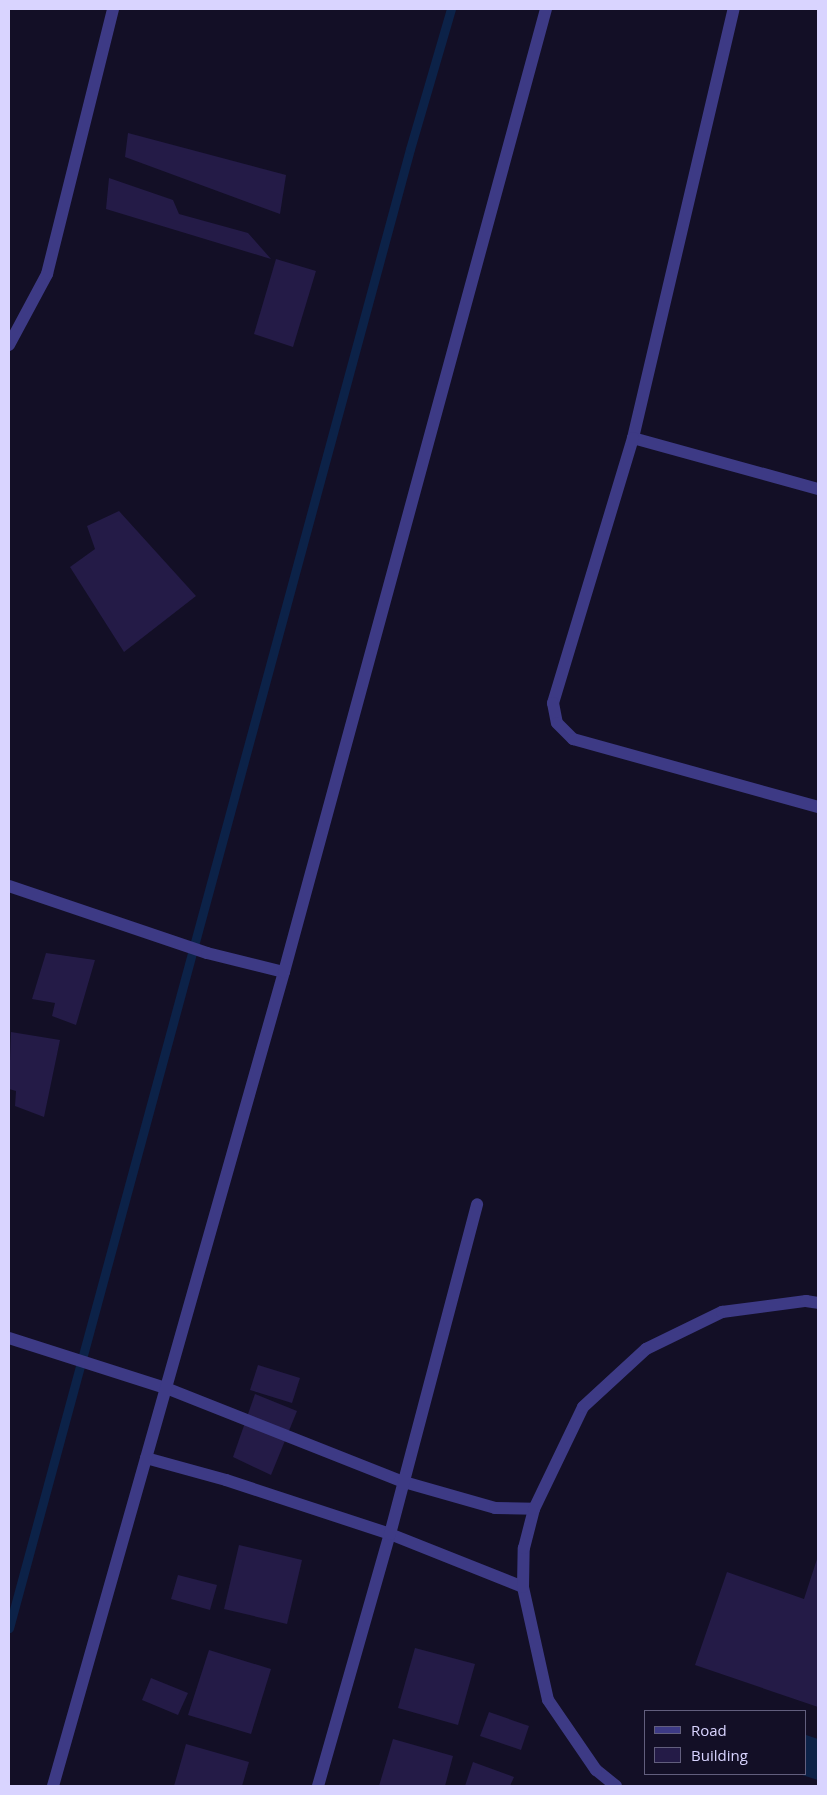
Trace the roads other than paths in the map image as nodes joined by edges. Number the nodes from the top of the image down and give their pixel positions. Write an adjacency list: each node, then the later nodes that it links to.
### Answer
1 (114, 9): 4 (street)
2 (546, 9): 9 (street)
3 (734, 9): 5 (street)
4 (9, 344)
5 (633, 438): 6 (street); 7 (street)
6 (818, 489)
7 (818, 807)
8 (9, 886): 9 (street)
9 (284, 972): 13 (street)
10 (477, 1204): 15 (street)
11 (818, 1303): 16 (street)
12 (9, 1338): 13 (street)
13 (166, 1388): 14 (street); 15 (street)
14 (146, 1458): 17 (street); 19 (street)
15 (404, 1482): 16 (street); 17 (street)
16 (534, 1509): 18 (street)
17 (390, 1534): 18 (street); 20 (street)
18 (523, 1587): 21 (street)
19 (53, 1786)
20 (318, 1786)
21 (616, 1786)

